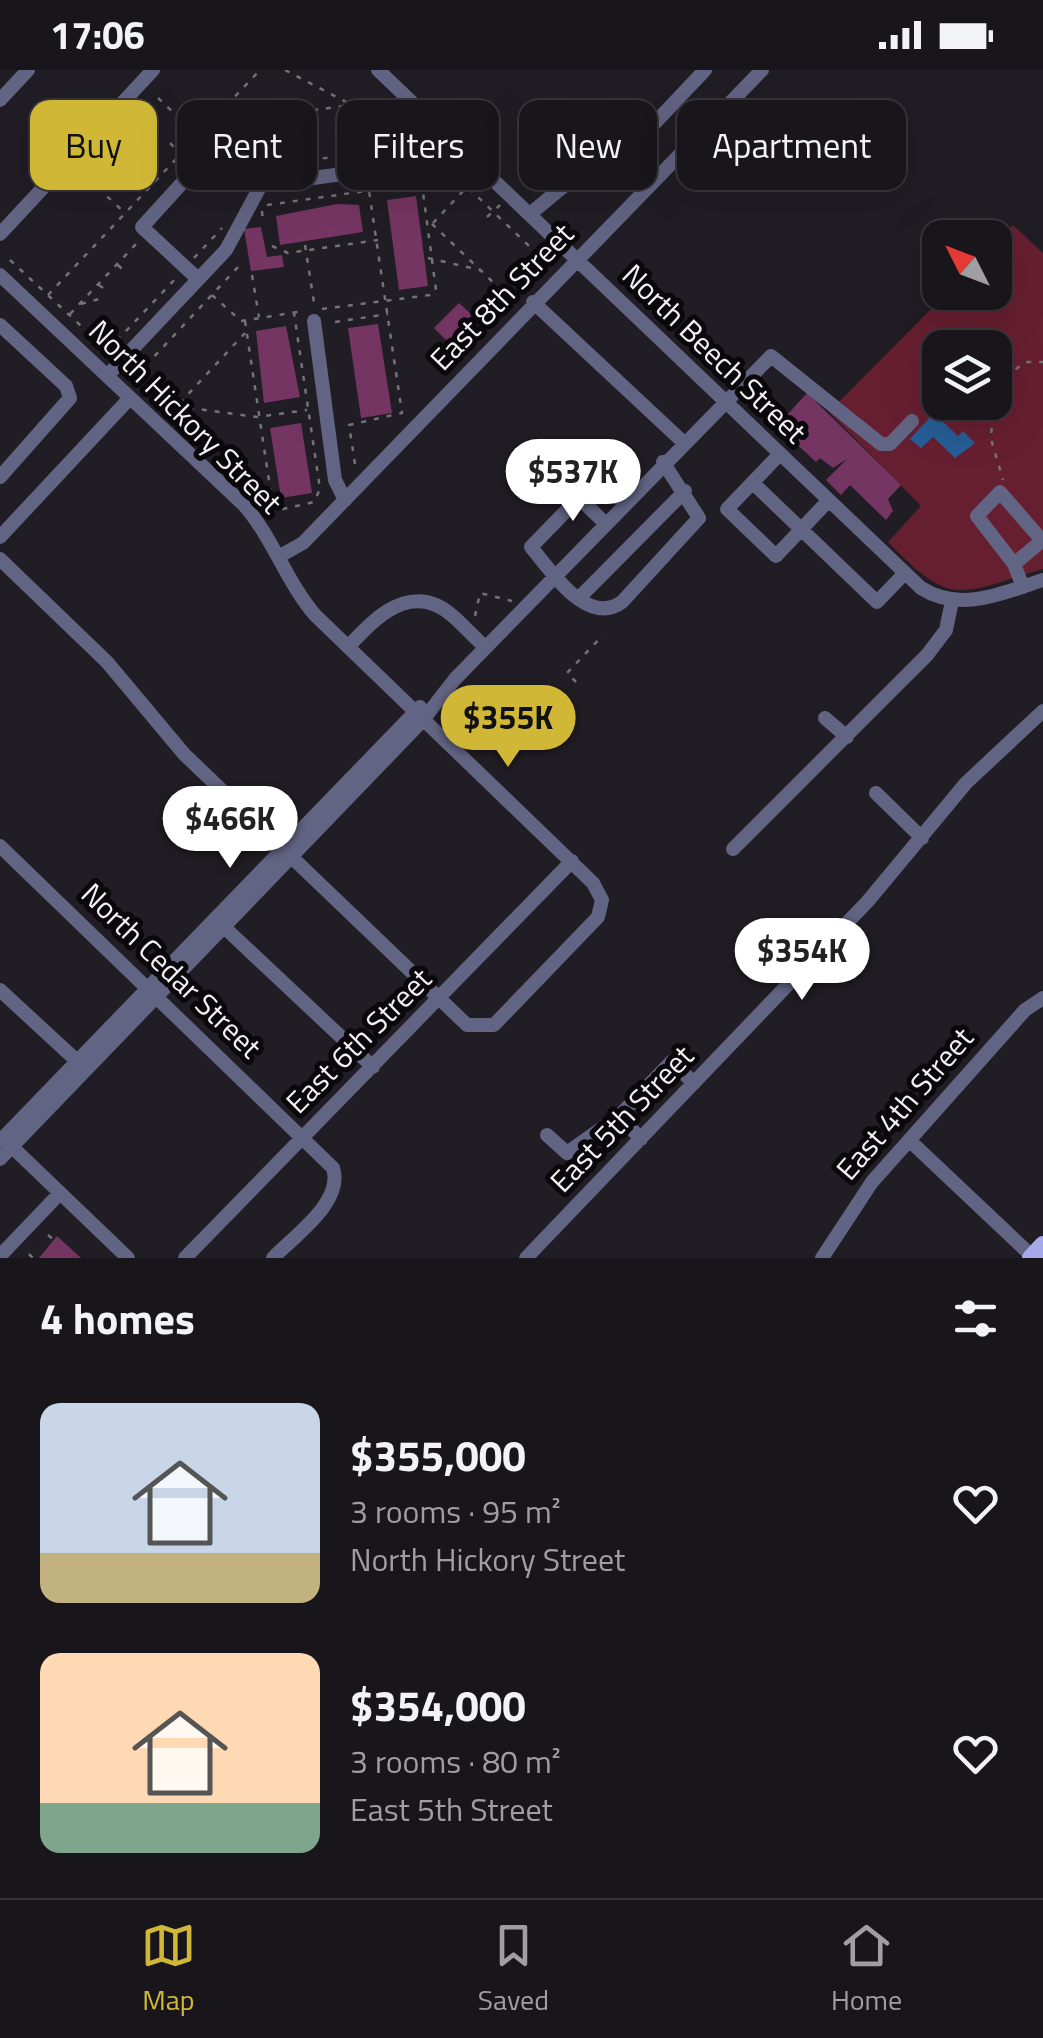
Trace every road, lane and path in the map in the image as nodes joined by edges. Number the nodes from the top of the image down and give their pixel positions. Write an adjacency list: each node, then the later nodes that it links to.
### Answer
1 (28, 70): 9 (street)
2 (153, 70): 37 (street)
3 (260, 70): 10 (path)
4 (285, 70): 11 (path)
5 (378, 70): 12 (street, North Beech Street)
6 (705, 70): 34 (street)
7 (762, 70): 47 (street, East 8th Street)
8 (158, 98): 13 (path)
9 (0, 100)
10 (232, 100)
11 (342, 100)
12 (410, 100)
13 (177, 116)
14 (170, 143): 15 (path)
15 (177, 150)
16 (177, 158): 17 (path)
17 (157, 180)
18 (177, 188): 59 (street)
19 (499, 189): 34 (street, North Beech Street)
20 (100, 190): 31 (path)
21 (147, 190): 31 (path)
22 (258, 190): 59 (street)
23 (363, 190): 29 (path)
24 (369, 190): 43 (path)
25 (423, 190): 35 (path)
26 (464, 190): 35 (path)
27 (468, 190): 30 (path)
28 (500, 205): 30 (path)
29 (253, 208)
30 (492, 212): 32 (path); 39 (path)
31 (125, 213): 42 (path)
32 (487, 217)
33 (229, 220): 40 (path)
34 (527, 220): 39 (path); 47 (street, North Beech Street)
35 (430, 226): 46 (path); 55 (path)
36 (206, 232): 40 (path)
37 (0, 234)
38 (95, 236): 42 (path)
39 (514, 236): 58 (path)
40 (212, 238): 49 (path)
41 (141, 239): 51 (path)
42 (100, 240): 53 (path)
43 (378, 240): 45 (path); 66 (path)
44 (272, 246): 45 (path)
45 (306, 248): 72 (path)
46 (431, 258): 55 (path); 66 (path)
47 (576, 258): 58 (street, East 8th Street); 83 (street, North Beech Street)
48 (10, 260): 64 (path)
49 (193, 260)
50 (68, 264): 53 (path)
51 (117, 264): 54 (path); 60 (path)
52 (238, 267): 65 (path)
53 (73, 268): 64 (path)
54 (124, 271)
55 (483, 272): 68 (path)
56 (179, 274): 77 (path)
57 (252, 275): 73 (path)
58 (559, 275): 68 (street, East 8th Street)
59 (198, 280): 81 (street)
60 (98, 284): 62 (path); 63 (path)
61 (3, 285): 81 (street, North Hickory Street)
62 (106, 290)
63 (91, 292): 67 (path); 67 (path)
64 (48, 295): 71 (path)
65 (212, 295): 76 (path); 84 (path)
66 (388, 302): 70 (path)
67 (80, 304): 71 (path)
68 (528, 308): 89 (street); 98 (street, East 8th Street)
69 (294, 312): 85 (path)
70 (389, 314): 74 (path); 92 (path)
71 (69, 315): 77 (path)
72 (314, 316): 98 (street)
73 (259, 318)
74 (335, 322)
75 (0, 325): 93 (street)
76 (246, 331): 84 (path); 86 (path)
77 (108, 350): 78 (path)
78 (100, 359)
79 (1043, 362): 80 (path)
80 (1012, 372)
81 (107, 376): 82 (street, North Hickory Street)
82 (130, 399): 103 (street); 104 (street, North Hickory Street)
83 (724, 401): 88 (street); 89 (street); 90 (street, North Beech Street)
84 (175, 406): 86 (path)
85 (308, 410): 86 (path); 86 (path)
86 (259, 416)
87 (992, 420): 94 (path)
88 (912, 421)
89 (683, 442): 91 (street)
90 (779, 454): 95 (street); 99 (street, North Beech Street)
91 (663, 462): 96 (street); 100 (street)
92 (356, 464)
93 (0, 477)
94 (1002, 481)
95 (752, 483): 102 (street); 102 (street)
96 (684, 491): 111 (street); 111 (street)
97 (578, 498): 100 (street); 101 (street); 108 (street)
98 (345, 500): 104 (street, East 8th Street)
99 (828, 502): 102 (street); 107 (street, North Beech Street)
100 (624, 503): 101 (street)
101 (604, 524): 108 (street)
102 (802, 529): 107 (street)
103 (0, 537)
104 (278, 558): 117 (street, North Hickory Street)
105 (0, 560): 127 (street)
106 (1014, 564): 106 (street); 110 (street)
107 (904, 574): 113 (street, North Beech Street)
108 (554, 575): 111 (street); 116 (street)
109 (1043, 580): 110 (street)
110 (1023, 587): 113 (street)
111 (580, 598)
112 (514, 601): 114 (path)
113 (952, 601): 122 (street)
114 (472, 625)
115 (602, 635): 118 (path)
116 (486, 647): 117 (street); 120 (street)
117 (348, 648): 120 (street, North Hickory Street)
118 (576, 682)
119 (1043, 711): 124 (street, East 5th Street)
120 (419, 716): 127 (street); 128 (street, North Hickory Street)
121 (825, 718): 122 (street)
122 (847, 737): 126 (street)
123 (876, 794): 124 (street)
124 (922, 838): 136 (street, East 5th Street)
125 (0, 846): 131 (street, North Cedar Street)
126 (733, 848)
127 (287, 853): 129 (street); 131 (street); 133 (street)
128 (572, 862): 133 (street, East 6th Street); 133 (street, North Hickory Street)
129 (224, 926): 131 (street); 135 (street)
130 (0, 990): 134 (street)
131 (153, 992): 134 (street); 139 (street, North Cedar Street); 141 (street)
132 (1043, 998): 142 (street, East 4th Street)
133 (438, 1000): 135 (street, East 6th Street)
134 (77, 1061): 141 (street)
135 (374, 1067): 139 (street, East 6th Street)
136 (694, 1083): 137 (street); 140 (street, East 5th Street)
137 (619, 1116): 138 (street); 140 (street)
138 (547, 1135)
139 (302, 1137): 150 (street, East 6th Street); 151 (street, North Cedar Street)
140 (641, 1138): 152 (street, East 5th Street)
141 (4, 1140): 143 (street); 144 (street)
142 (908, 1140): 147 (street); 153 (street, East 4th Street)
143 (0, 1159)
144 (60, 1193): 148 (street); 149 (street)
145 (48, 1235): 146 (path)
146 (54, 1240)
147 (1035, 1254)
148 (0, 1256)
149 (128, 1258)
150 (186, 1258)
151 (274, 1258)
152 (526, 1258)
153 (822, 1258)

